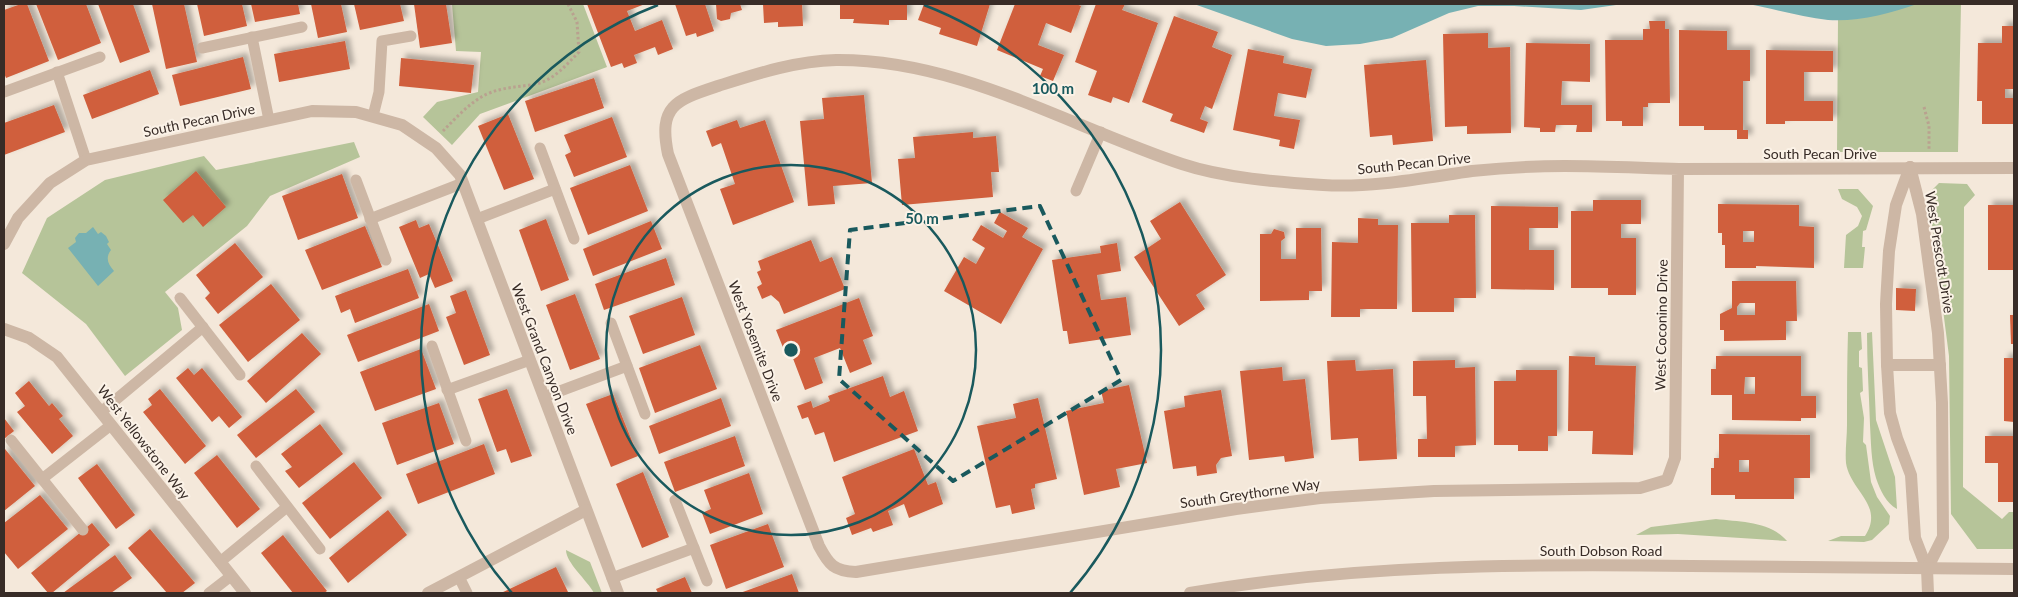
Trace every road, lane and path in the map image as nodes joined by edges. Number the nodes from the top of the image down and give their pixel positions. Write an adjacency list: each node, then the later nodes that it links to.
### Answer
1 (568, 4): 14 (path)
2 (302, 27): 4 (lane)
3 (411, 36): 11 (lane)
4 (252, 37): 5 (lane); 12 (lane)
5 (202, 48)
6 (100, 57): 7 (lane)
7 (57, 72): 8 (lane); 17 (lane)
8 (4, 92)
9 (1924, 107): 16 (path)
10 (667, 113): 13 (street, South Pecan Drive); 59 (street, West Yosemite Drive)
11 (372, 116): 12 (street, South Pecan Drive); 14 (street, South Pecan Drive)
12 (269, 120): 17 (street, South Pecan Drive)
13 (1101, 132): 20 (street, South Pecan Drive); 24 (lane)
14 (430, 144): 22 (street, West Grand Canyon Drive)
15 (540, 148): 23 (lane)
16 (1929, 151)
17 (86, 160): 28 (street, South Pecan Drive)
18 (1910, 167): 19 (street, South Pecan Drive); 20 (street, South Pecan Drive); 36 (street, West Prescott Drive); 37 (street, West Prescott Drive)
19 (2014, 168)
20 (1678, 169): 49 (street, West Coconino Drive)
21 (356, 180): 25 (lane)
22 (463, 183): 25 (lane); 26 (street, West Grand Canyon Drive)
23 (555, 189): 26 (lane); 27 (lane)
24 (1076, 191)
25 (370, 219): 29 (lane)
26 (477, 219): 35 (street, West Grand Canyon Drive)
27 (574, 239)
28 (4, 244)
29 (386, 260)
30 (180, 298): 32 (lane)
31 (611, 322): 38 (lane)
32 (203, 327): 39 (lane); 42 (lane)
33 (4, 329): 42 (street, West Yellowstone Way)
34 (432, 346): 40 (lane)
35 (530, 360): 40 (lane); 41 (street, West Grand Canyon Drive)
36 (1887, 365): 37 (street); 57 (street, West Prescott Drive)
37 (1940, 365): 57 (street, West Prescott Drive)
38 (627, 366): 41 (lane); 43 (lane)
39 (240, 375)
40 (447, 390): 46 (lane)
41 (544, 397): 52 (street, West Grand Canyon Drive)
42 (101, 412): 44 (street, West Yellowstone Way)
43 (645, 414)
44 (112, 425): 48 (lane); 56 (street, West Yellowstone Way)
45 (11, 440): 48 (lane)
46 (466, 442)
47 (256, 466): 51 (lane)
48 (42, 479): 53 (lane)
49 (1667, 480): 59 (street, South Greythorne Way)
50 (676, 500): 54 (lane)
51 (287, 507): 55 (lane); 56 (lane)
52 (586, 510): 61 (street); 62 (street, West Grand Canyon Drive)
53 (83, 530)
54 (694, 548): 62 (lane); 63 (lane)
55 (320, 550)
56 (220, 562): 60 (street, West Yellowstone Way)
57 (1927, 569): 58 (street, South Dobson Road); 69 (street, South Dobson Road); 70 (street, West Prescott Drive)
58 (2014, 569)
59 (840, 572)
60 (231, 576): 64 (lane); 65 (street, West Yellowstone Way)
61 (459, 577): 66 (street); 67 (lane)
62 (612, 578): 68 (street, West Grand Canyon Drive)
63 (708, 581)
64 (209, 593)
65 (245, 593)
66 (428, 593)
67 (467, 593)
68 (618, 593)
69 (1190, 593)
70 (1928, 593)

